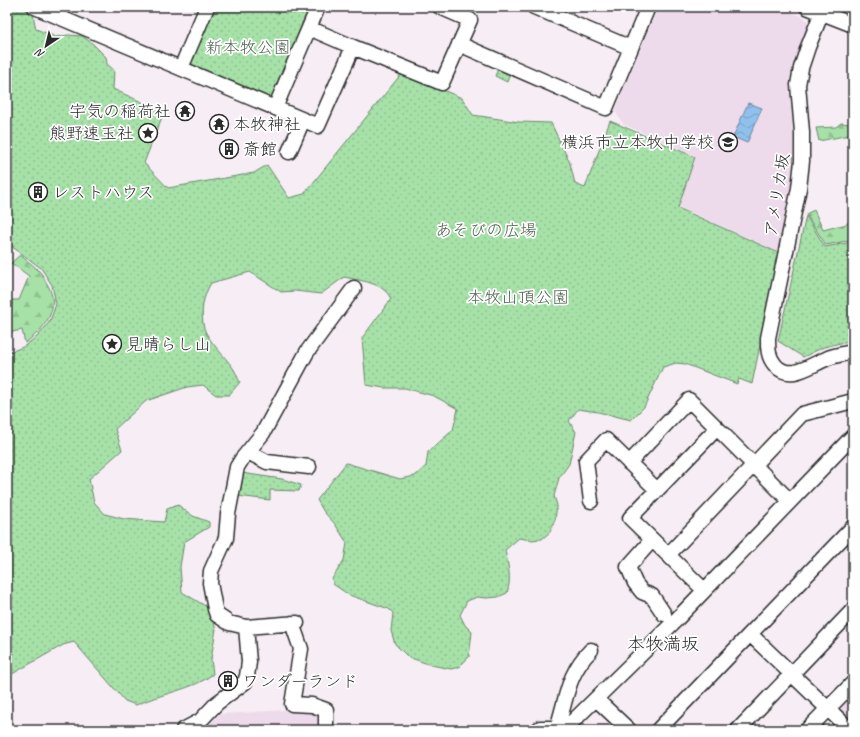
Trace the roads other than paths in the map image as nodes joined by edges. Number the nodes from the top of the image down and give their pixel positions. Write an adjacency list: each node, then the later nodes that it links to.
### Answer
1 (35, 7): 14 (street)
2 (207, 7): 14 (street)
3 (318, 7): 10 (street)
4 (440, 7): 11 (street)
5 (534, 7): 13 (street)
6 (648, 7): 13 (street)
7 (807, 7): 8 (street)
8 (823, 10): 9 (street); 19 (street, アメリカ坂)
9 (853, 25)
10 (309, 28): 12 (street); 15 (street)
11 (459, 44): 12 (street); 13 (street)
12 (353, 47): 16 (street)
13 (631, 48)
14 (181, 68): 15 (street)
15 (275, 108): 16 (street)
16 (303, 120): 17 (street)
17 (289, 152)
18 (354, 288): 23 (street)
19 (853, 352)
20 (853, 402): 25 (street)
21 (717, 428): 24 (street); 25 (street); 27 (street)
22 (853, 436): 29 (street)
23 (248, 452): 26 (street); 36 (street)
24 (629, 463): 27 (street); 28 (street)
25 (754, 465): 29 (street); 32 (street)
26 (309, 467)
27 (657, 490): 31 (street)
28 (591, 501)
29 (790, 501): 33 (street)
30 (853, 527): 37 (street)
31 (652, 540): 32 (street); 35 (street)
32 (668, 555): 33 (street)
33 (704, 590): 35 (street)
34 (853, 610): 39 (street)
35 (670, 618): 41 (street)
36 (246, 627): 44 (street); 45 (street)
37 (750, 634): 39 (street); 48 (street)
38 (591, 650): 43 (street)
39 (792, 674): 42 (street); 49 (street)
40 (853, 683): 42 (street)
41 (596, 699): 43 (street); 47 (street)
42 (828, 708): 50 (street); 51 (street)
43 (561, 729): 46 (street)
44 (183, 730)
45 (326, 730)
46 (538, 730)
47 (629, 730)
48 (658, 730)
49 (738, 730)
50 (807, 730)
51 (850, 730)

